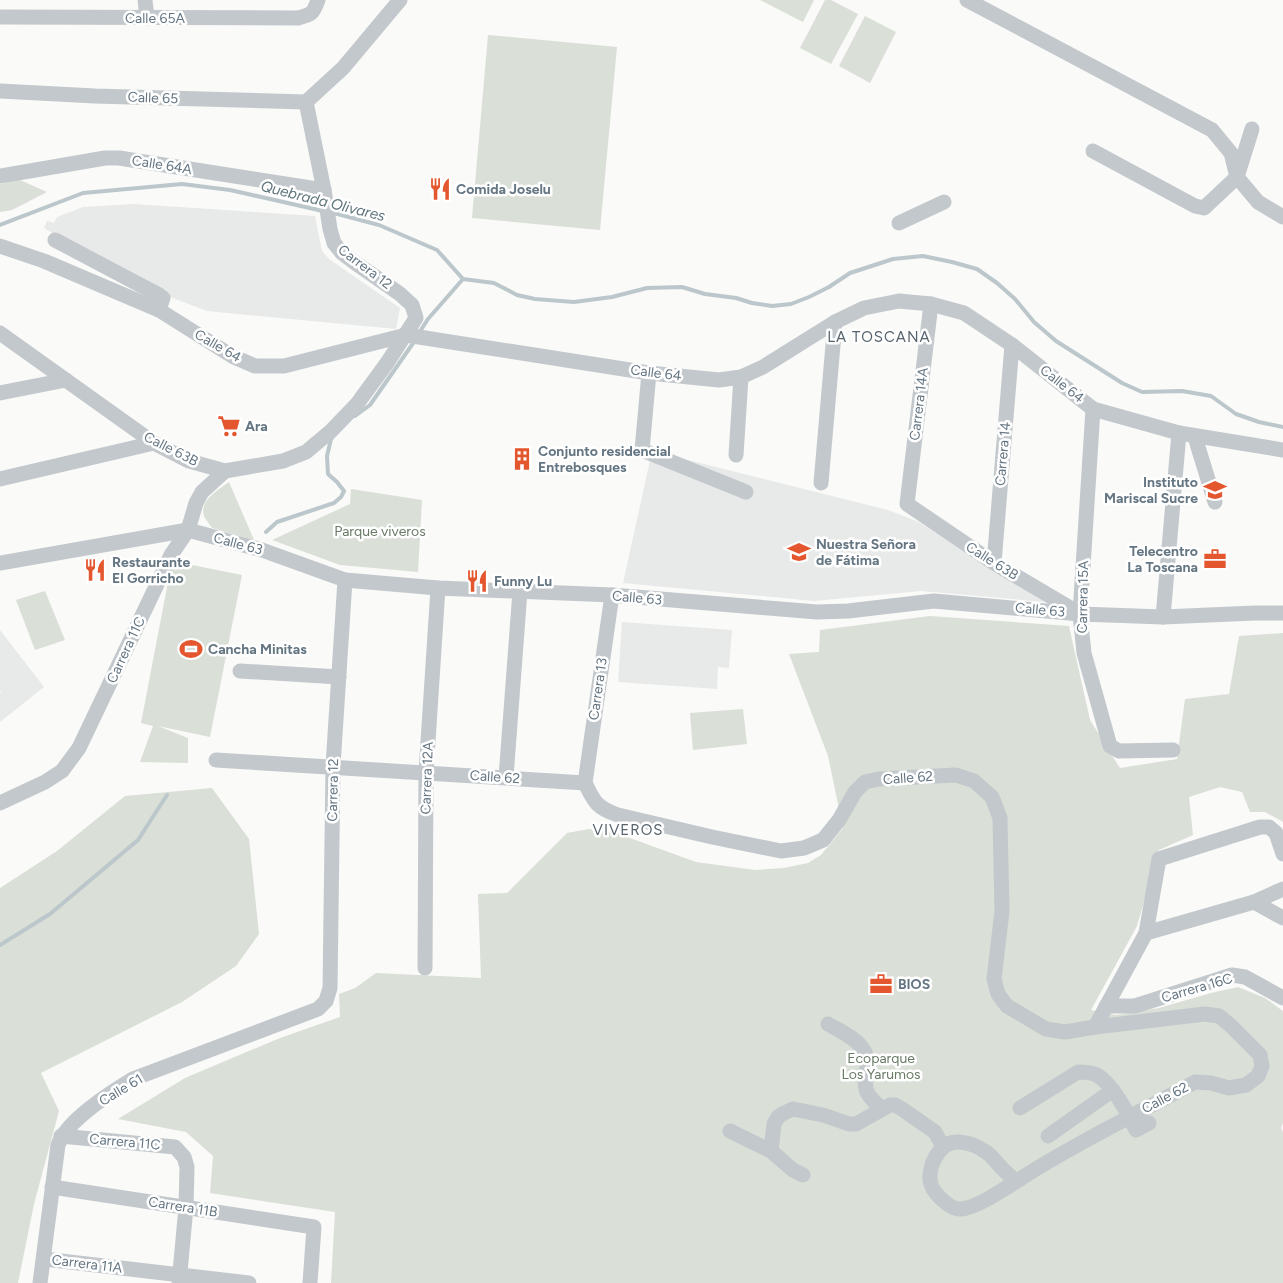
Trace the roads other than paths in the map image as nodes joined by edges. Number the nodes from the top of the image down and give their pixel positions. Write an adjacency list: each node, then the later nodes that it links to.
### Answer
1 (145, 0): 6 (street)
2 (318, 0): 6 (street, Calle 65A)
3 (400, 0): 8 (street)
4 (967, 0): 12 (street)
5 (0, 17): 6 (street, Calle 65A)
6 (147, 18)
7 (0, 91): 8 (street, Calle 65)
8 (306, 102): 13 (street, Carrera 12)
9 (1252, 129): 12 (street)
10 (1093, 151): 12 (street)
11 (0, 176): 13 (street, Calle 64A)
12 (1237, 177): 15 (street)
13 (325, 196): 23 (street, Carrera 12)
14 (944, 202): 16 (street)
15 (1283, 217)
16 (899, 223)
17 (55, 240): 20 (street)
18 (3, 247): 20 (street, Calle 64)
19 (931, 304): 21 (street, Calle 64); 24 (street, Calle 64); 40 (street, Carrera 14A)
20 (159, 310): 23 (street, Calle 64)
21 (835, 322): 26 (street, Calle 64); 37 (street)
22 (0, 333): 27 (street, Calle 63B)
23 (406, 335): 25 (street, Calle 64); 35 (street, Calle 63B)
24 (1012, 345): 29 (street, Calle 64); 43 (street, Carrera 14)
25 (649, 373): 26 (street, Calle 64); 38 (street)
26 (741, 377): 34 (street)
27 (66, 380): 28 (street); 32 (street, Calle 63B)
28 (0, 393)
29 (1093, 410): 30 (street, Calle 64); 49 (street, Carrera 15A)
30 (1179, 433): 31 (street, Calle 64); 50 (street)
31 (1195, 436): 33 (street, Calle 64); 39 (street)
32 (154, 443): 35 (street, Calle 63B); 36 (street)
33 (1283, 450)
34 (736, 456)
35 (225, 471): 41 (street, Carrera 11C)
36 (0, 479)
37 (821, 483)
38 (746, 492)
39 (1215, 502)
40 (907, 504): 43 (street, Calle 63B)
41 (188, 530): 42 (street, Calle 63); 44 (street, Calle 63); 59 (street, Carrera 11C)
42 (0, 563)
43 (994, 563): 49 (street, Calle 63B)
44 (345, 580): 45 (street, Calle 63); 52 (street, Carrera 12)
45 (438, 588): 46 (street, Calle 63); 56 (street, Carrera 12A)
46 (520, 591): 47 (street, Calle 63); 57 (street)
47 (612, 596): 49 (street, Calle 63); 58 (street, Carrera 13)
48 (1283, 613): 50 (street, Calle 63)
49 (1080, 614): 50 (street, Calle 63); 53 (street, Carrera 15A)
50 (1163, 617)
51 (240, 671): 52 (street)
52 (339, 676): 55 (street, Carrera 12)
53 (1173, 750)
54 (216, 760): 55 (street, Calle 62)
55 (333, 766): 56 (street, Calle 62); 67 (street, Carrera 12)
56 (426, 772): 57 (street, Calle 62); 65 (street, Carrera 12A)
57 (506, 778): 58 (street, Calle 62)
58 (585, 783): 70 (street, Calle 62)
59 (1, 802)
60 (1283, 854): 64 (street)
61 (1283, 889): 62 (street)
62 (1254, 902): 63 (street); 64 (street)
63 (1283, 918)
64 (1146, 933): 68 (street)
65 (425, 968)
66 (1283, 998): 68 (street, Carrera 16C)
67 (326, 1001): 77 (street, Calle 61)
68 (1106, 1006): 70 (street)
69 (828, 1024): 72 (street)
70 (1095, 1027): 74 (street, Calle 62)
71 (1113, 1090): 73 (street); 74 (street); 78 (street)
72 (882, 1108): 79 (street); 80 (street)
73 (1020, 1108)
74 (1130, 1117): 75 (street); 82 (street)
75 (1149, 1124)
76 (730, 1131): 80 (street)
77 (61, 1136): 83 (street); 84 (street, Carrera 11C)
78 (1048, 1136)
79 (943, 1147): 82 (street); 82 (street)
80 (771, 1151): 81 (street)
81 (803, 1175)
82 (1016, 1181)
83 (52, 1187): 84 (street, Carrera 11B); 85 (street)
84 (186, 1207): 86 (street); 89 (street, Carrera 11B)
85 (44, 1259): 86 (street, Carrera 11A); 87 (street)
86 (179, 1279): 88 (street, Carrera 11A)
87 (40, 1283)
88 (249, 1283)
89 (310, 1283)

